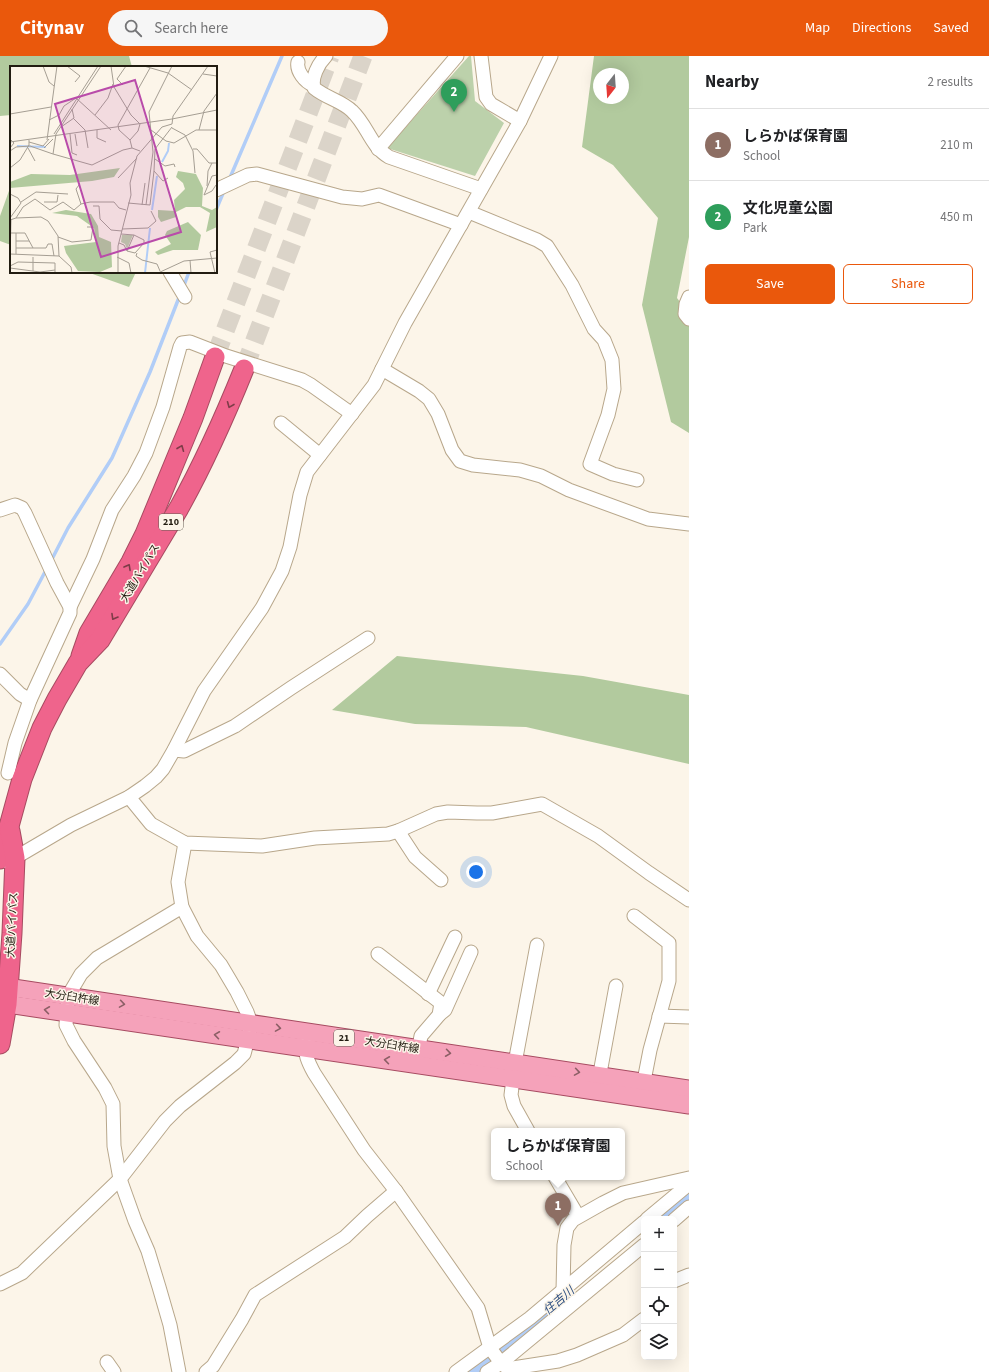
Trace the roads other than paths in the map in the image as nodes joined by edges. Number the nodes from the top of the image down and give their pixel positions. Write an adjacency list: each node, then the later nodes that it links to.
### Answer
1 (326, 56): 6 (street)
2 (457, 56): 8 (street)
3 (481, 56): 7 (street)
4 (551, 56): 7 (street)
5 (298, 62): 6 (street)
6 (313, 85): 8 (street)
7 (520, 121): 9 (street)
8 (378, 149): 9 (street)
9 (481, 189): 11 (street)
10 (217, 190): 12 (street)
11 (468, 212): 12 (street); 23 (street)
12 (461, 225): 19 (street)
13 (171, 273): 14 (street)
14 (185, 296)
15 (689, 297): 16 (street)
16 (689, 319)
17 (215, 357): 28 (highway, 大道バイパス / 210, one-way to 17)
18 (244, 369): 28 (highway, 大道バイパス / 210, one-way to 28)
19 (382, 369): 20 (street); 25 (street)
20 (352, 414): 22 (street); 26 (street)
21 (280, 423): 22 (street)
22 (320, 455): 31 (street)
23 (637, 480)
24 (0, 510): 26 (street)
25 (689, 524)
26 (70, 607): 30 (street)
27 (368, 638): 31 (street)
28 (78, 663): 32 (highway, 大道バイパス / 210)
29 (0, 674): 30 (street)
30 (30, 700): 32 (street)
31 (174, 750): 33 (street)
32 (10, 777): 36 (highway, 大道バイパス / 210)
33 (128, 797): 35 (street); 36 (street)
34 (398, 831): 35 (street); 37 (street); 38 (street)
35 (185, 843): 39 (street)
36 (5, 861): 47 (highway, 大道バイパス / 210)
37 (441, 880)
38 (689, 900)
39 (182, 907): 48 (street); 52 (street)
40 (634, 916): 50 (street)
41 (455, 937): 46 (street)
42 (537, 945): 56 (street)
43 (471, 952): 49 (street)
44 (378, 954): 46 (street)
45 (616, 986): 57 (street)
46 (428, 994): 49 (street)
47 (4, 995): 48 (main road, 大分臼杵線 / 21); 54 (highway, 大道バイパス / 210)
48 (67, 1004): 52 (main road, 大分臼杵線 / 21); 63 (street)
49 (439, 1015): 55 (street)
50 (659, 1016): 51 (street); 59 (street)
51 (689, 1017)
52 (250, 1031): 53 (main road, 大分臼杵線 / 21); 63 (street)
53 (305, 1040): 55 (main road, 大分臼杵線 / 21); 66 (street)
54 (0, 1044)
55 (417, 1056): 56 (main road, 大分臼杵線 / 21)
56 (515, 1071): 57 (main road, 大分臼杵線 / 21); 61 (street)
57 (598, 1083): 59 (main road, 大分臼杵線 / 21)
58 (689, 1089): 59 (main road, 大分臼杵線 / 21)
59 (642, 1090): 60 (main road, 大分臼杵線 / 21)
60 (689, 1105)
61 (526, 1128)
62 (689, 1178): 68 (street)
63 (120, 1179): 75 (street); 81 (street)
64 (557, 1180): 68 (street)
65 (689, 1184): 69 (street)
66 (396, 1191): 78 (street); 82 (street)
67 (689, 1207): 70 (street)
68 (578, 1216): 76 (street)
69 (652, 1216)
70 (677, 1217)
71 (641, 1225): 76 (street)
72 (641, 1247): 79 (street)
73 (689, 1274): 74 (street)
74 (677, 1280)
75 (0, 1284)
76 (563, 1291): 78 (street)
77 (641, 1321): 80 (street)
78 (490, 1348): 79 (street); 83 (street)
79 (501, 1363): 80 (street); 84 (street)
80 (555, 1367)
81 (179, 1372)
82 (206, 1372)
83 (456, 1372)
84 (487, 1372)

